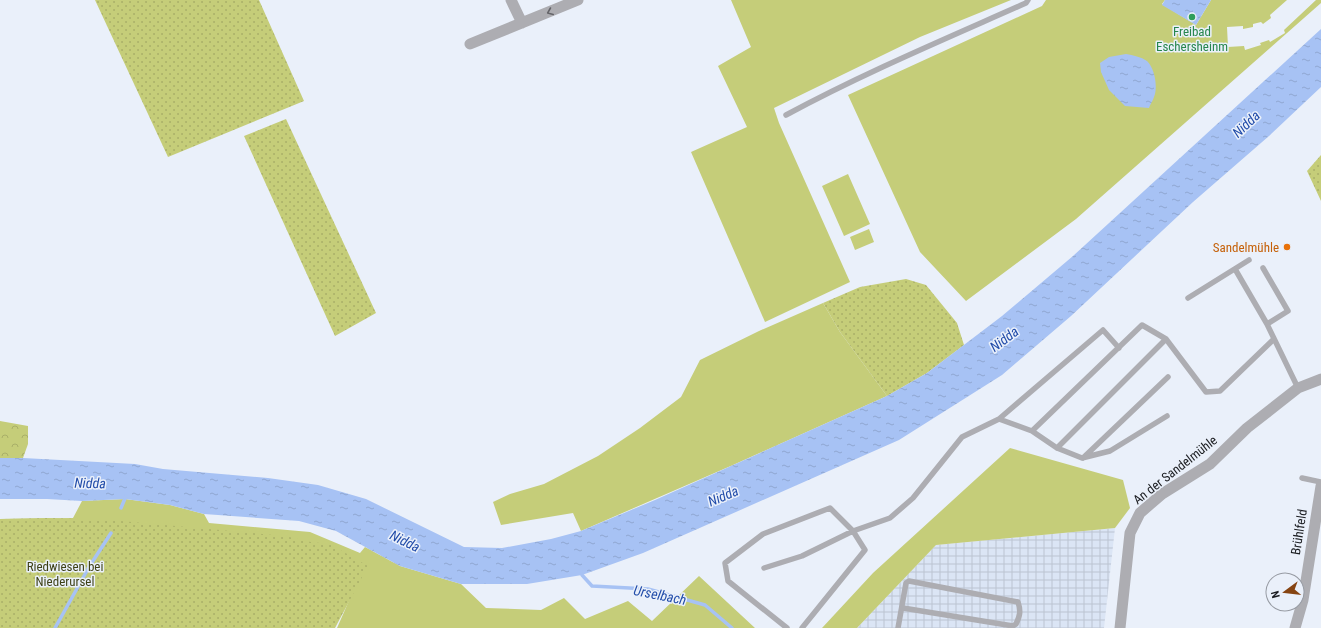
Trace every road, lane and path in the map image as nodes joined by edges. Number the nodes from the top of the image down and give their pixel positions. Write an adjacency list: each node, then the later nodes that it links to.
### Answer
1 (511, 0): 4 (street)
2 (578, 0): 4 (street, one-way to 4)
3 (1028, 0): 6 (lane)
4 (522, 23): 5 (street)
5 (470, 44)
6 (786, 115)
7 (1248, 260): 9 (lane)
8 (1263, 268): 11 (lane)
9 (1235, 269): 10 (lane); 11 (lane)
10 (1188, 298)
11 (1267, 324): 13 (lane)
12 (1166, 339): 13 (lane); 14 (lane); 21 (lane)
13 (1274, 339): 17 (lane)
14 (1119, 348): 19 (lane); 20 (lane)
15 (1168, 377): 22 (lane)
16 (1321, 378): 17 (street, An der Sandelmühle)
17 (1298, 388): 32 (street, An der Sandelmühle)
18 (1167, 416): 22 (lane)
19 (999, 419): 20 (lane); 26 (lane)
20 (1032, 431): 21 (lane)
21 (1057, 448): 22 (lane)
22 (1082, 458)
23 (1302, 478): 24 (lane)
24 (1321, 482)
25 (1321, 486): 33 (street, Brühlfeld)
26 (853, 531): 27 (lane); 29 (lane); 30 (lane)
27 (764, 568)
28 (903, 608): 28 (lane); 31 (lane)
29 (787, 628)
30 (802, 628)
31 (898, 628)
32 (1120, 628)
33 (1295, 628)

